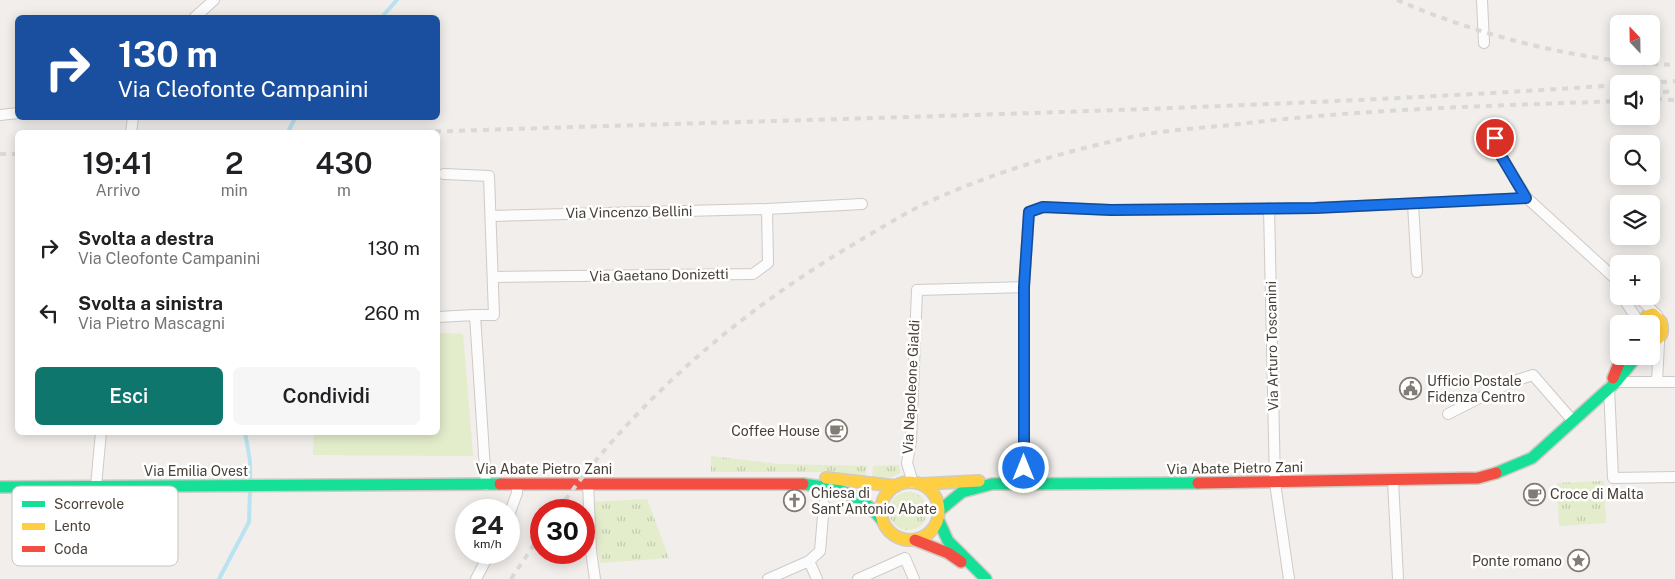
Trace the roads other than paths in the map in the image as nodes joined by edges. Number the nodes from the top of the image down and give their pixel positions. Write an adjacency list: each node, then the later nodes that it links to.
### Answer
1 (214, 0): 3 (street)
2 (1482, 0): 4 (street)
3 (197, 15)
4 (1484, 44)
5 (15, 113): 6 (street)
6 (0, 115)
7 (1494, 126): 9 (street)
8 (444, 174): 14 (street)
9 (1526, 198): 11 (street); 15 (street)
10 (862, 204): 13 (street, Via Vincenzo Bellini)
11 (1413, 204): 12 (street); 16 (street)
12 (1269, 208): 20 (street); 41 (street, Via Arturo Toscanini)
13 (767, 209): 14 (street, Via Vincenzo Bellini); 18 (street, Via Gaetano Donizetti)
14 (492, 216): 18 (street)
15 (1604, 270): 17 (street); 19 (street)
16 (1417, 272)
17 (1610, 275)
18 (493, 277): 23 (street)
19 (1610, 278)
20 (1024, 287): 44 (street, Via Napoleone Gialdi); 47 (street)
21 (1647, 305): 24 (street)
22 (1671, 311): 24 (main road)
23 (475, 315): 26 (street); 46 (street)
24 (1658, 315)
25 (1660, 316): 27 (main road)
26 (440, 317)
27 (1671, 326): 28 (main road)
28 (1660, 340)
29 (1619, 365): 34 (main road)
30 (1629, 365): 34 (main road, Via Abate Pietro Zani)
31 (1656, 365): 32 (street)
32 (1657, 382): 33 (street); 34 (street)
33 (1675, 382)
34 (1613, 384): 36 (main road, Via Abate Pietro Zani); 38 (street)
35 (1448, 414): 36 (street)
36 (1573, 421): 39 (main road, Via Abate Pietro Zani)
37 (101, 435): 48 (street)
38 (1675, 477)
39 (1393, 480): 41 (main road, Via Abate Pietro Zani); 66 (street)
40 (792, 482): 43 (main road, Via Abate Pietro Zani); 50 (main road, Via Abate Pietro Zani); 54 (main road, Via Abate Pietro Zani)
41 (1275, 483): 47 (main road, Via Abate Pietro Zani); 65 (street, Via Arturo Toscanini)
42 (518, 484): 43 (main road, Via Abate Pietro Zani); 46 (main road, Via Abate Pietro Zani); 51 (street)
43 (588, 484): 60 (street)
44 (917, 484): 45 (main road, Via Abate Pietro Zani); 50 (main road); 53 (main road)
45 (992, 484): 47 (main road, Via Abate Pietro Zani); 53 (main road, Via Abate Pietro Zani)
46 (486, 485): 49 (main road, Via Abate Pietro Zani)
47 (1024, 485)
48 (96, 486): 49 (main road, Via Emilia Ovest)
49 (296, 486)
50 (896, 486): 54 (main road)
51 (515, 499)
52 (824, 504): 56 (street)
53 (939, 515): 55 (main road); 58 (main road)
54 (882, 520): 55 (main road)
55 (915, 540): 58 (main road)
56 (809, 561): 61 (street); 62 (street)
57 (484, 564): 59 (street)
58 (985, 578)
59 (476, 579)
60 (595, 579)
61 (768, 579)
62 (816, 579)
63 (858, 579): 64 (street)
64 (914, 579)
65 (1289, 579)
66 (1398, 579)

